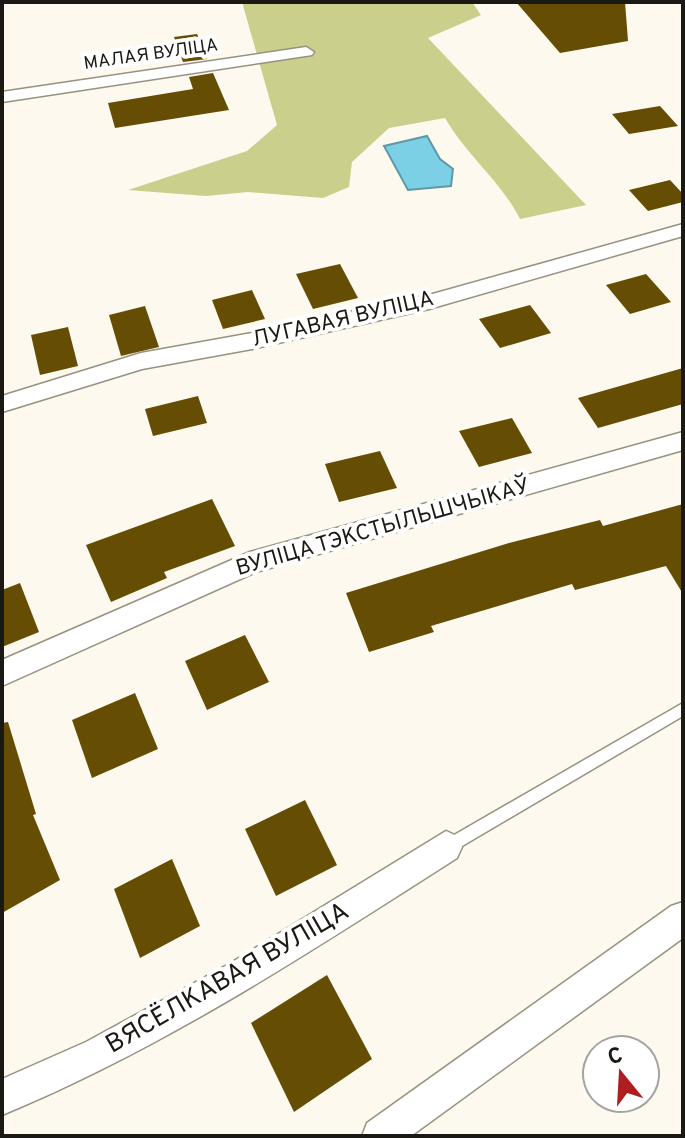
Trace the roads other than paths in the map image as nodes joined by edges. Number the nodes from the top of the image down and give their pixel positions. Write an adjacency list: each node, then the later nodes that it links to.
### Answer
1 (306, 52): 2 (street, МАЛАЯ ВУЛІЦА)
2 (2, 97)
3 (683, 230): 4 (street, ЛУГАВАЯ ВУЛІЦА)
4 (2, 404)
5 (683, 441): 6 (street, ВУЛІЦА ТЭКСТЫЛЬШЧЫКАЎ)
6 (2, 673)
7 (683, 709): 8 (lane)
8 (446, 847): 10 (street, ВЯСЁЛКАВАЯ ВУЛІЦА)
9 (683, 918): 11 (street)
10 (2, 1097)
11 (380, 1136)

